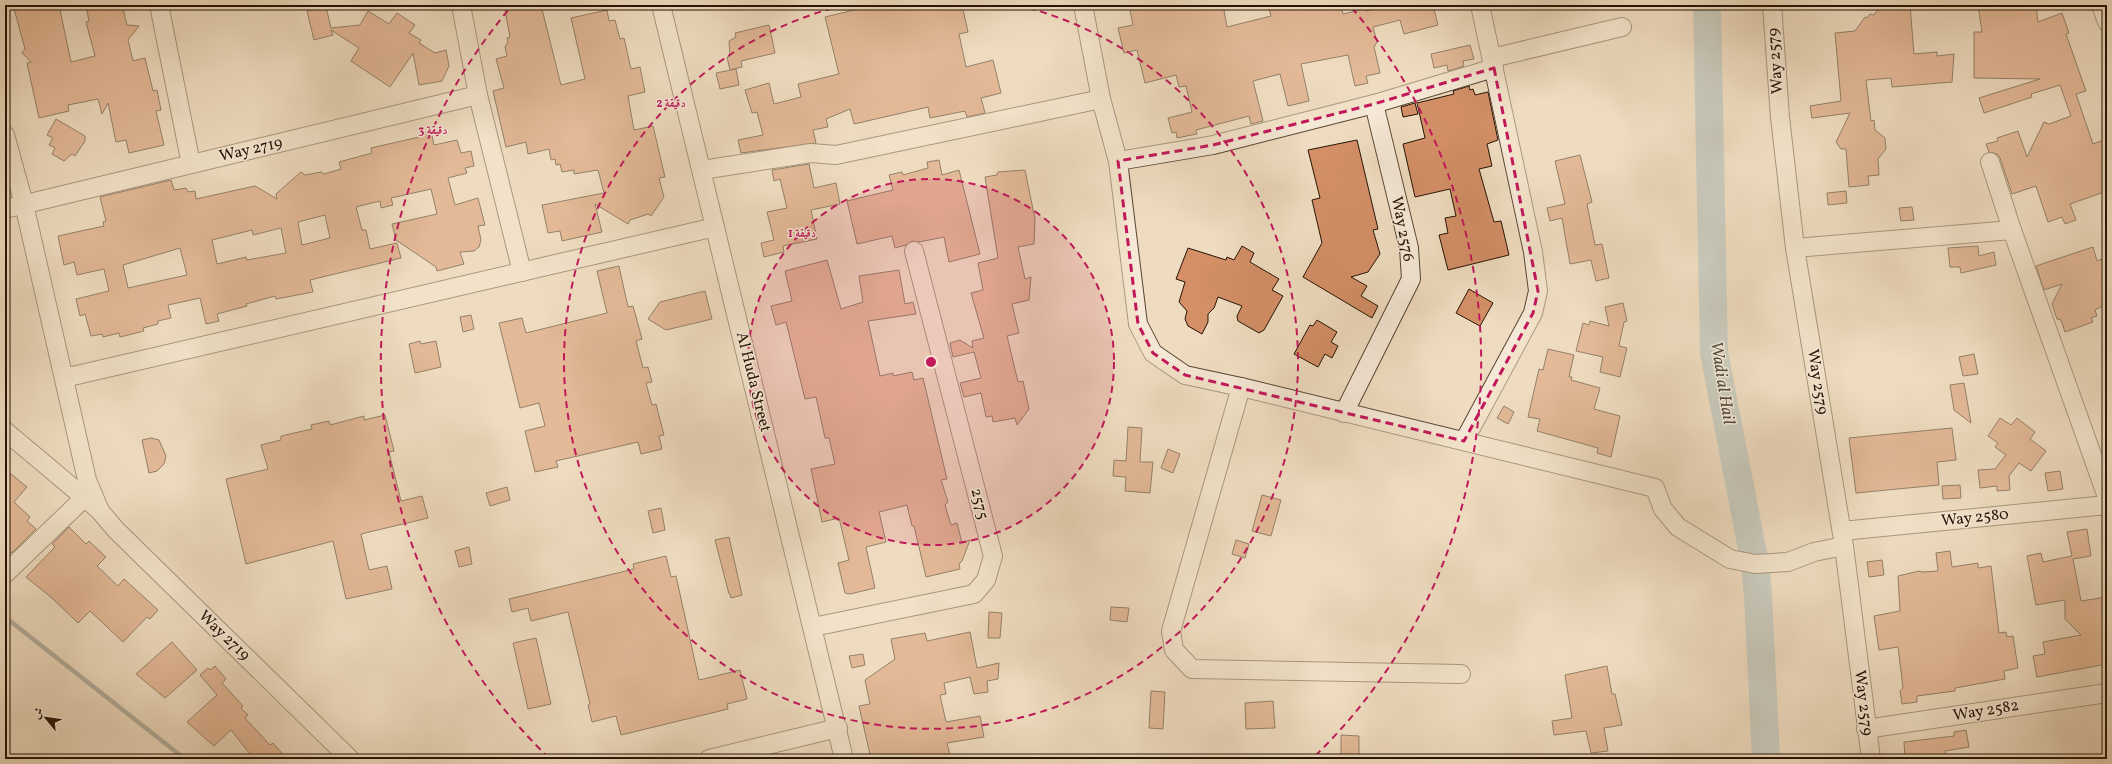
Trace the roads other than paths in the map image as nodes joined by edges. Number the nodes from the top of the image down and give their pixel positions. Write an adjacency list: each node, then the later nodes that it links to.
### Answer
1 (159, 5): 17 (street)
2 (461, 5): 11 (street)
3 (661, 5): 18 (street, Al Huda Street)
4 (1083, 5): 12 (street)
5 (1480, 5): 10 (street)
6 (1772, 5): 23 (street, Way 2579)
7 (2101, 5): 8 (street)
8 (2107, 22)
9 (1622, 27): 10 (street)
10 (1493, 63): 13 (street); 30 (street)
11 (478, 96): 17 (street, Way 2719); 25 (street)
12 (1101, 99): 15 (street); 18 (street)
13 (1374, 104): 15 (street); 28 (street, Way 2576)
14 (5, 135): 19 (street, Way 2719)
15 (1118, 161): 27 (street)
16 (1990, 162): 22 (street)
17 (191, 164): 19 (street, Way 2719)
18 (702, 170): 21 (street, Al Huda Street)
19 (24, 204): 20 (street, Way 2719); 26 (street, Way 2719)
20 (5, 209)
21 (715, 227): 25 (street); 37 (street, Al Huda Street)
22 (2012, 230): 23 (street); 31 (street)
23 (1795, 248): 35 (street, Way 2579)
24 (914, 251): 37 (street, 2575)
25 (522, 272): 26 (street)
26 (64, 378): 34 (street, Way 2719)
27 (1241, 387): 28 (street); 38 (street)
28 (1344, 413): 30 (street)
29 (5, 431): 32 (street, Way 2719)
30 (1464, 441): 35 (street, Way 2580)
31 (2107, 497)
32 (84, 498): 34 (street, Way 2719); 36 (street)
33 (2107, 505): 35 (street, Way 2580)
34 (100, 511): 42 (street, Way 2719)
35 (1843, 538): 41 (street, Way 2579)
36 (5, 574)
37 (813, 627): 40 (street, Al Huda Street)
38 (1461, 674)
39 (2107, 693): 41 (street, Way 2582)
40 (838, 728): 43 (street); 44 (street, Al Huda Street)
41 (1866, 729): 45 (street, Way 2579)
42 (350, 759)
43 (709, 759)
44 (844, 759)
45 (1871, 759)

